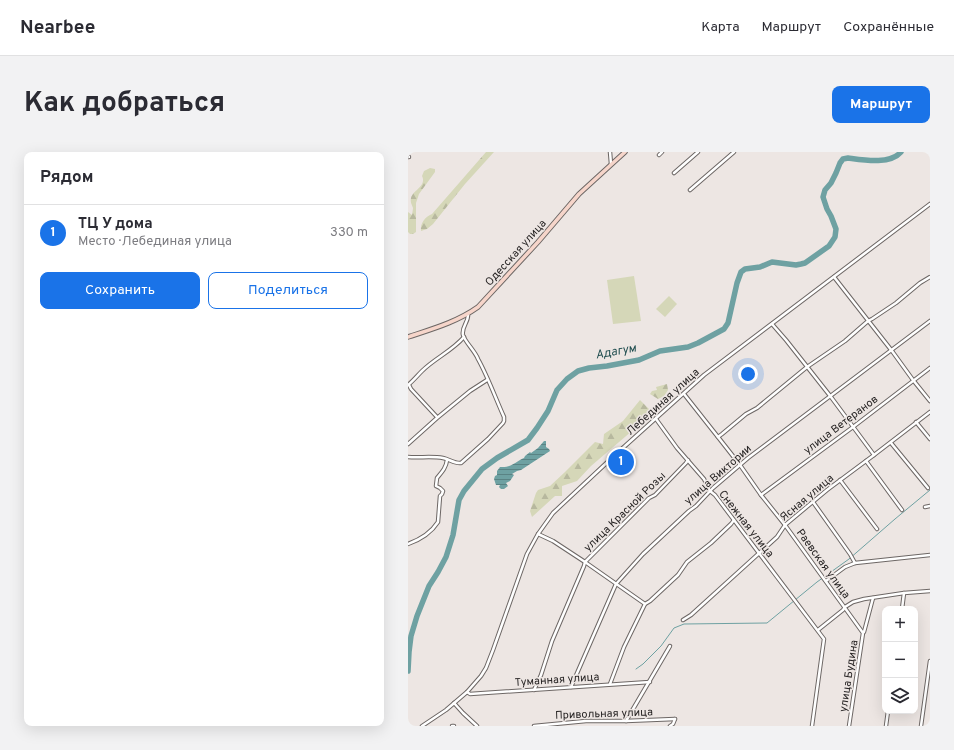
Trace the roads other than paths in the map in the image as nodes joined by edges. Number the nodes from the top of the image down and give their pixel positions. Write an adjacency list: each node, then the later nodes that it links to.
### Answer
1 (610, 152): 7 (street)
2 (625, 152): 7 (main road, Одесская улица)
3 (662, 152): 6 (street)
4 (698, 152): 8 (street)
5 (734, 152): 9 (street)
6 (659, 155)
7 (611, 165): 13 (main road, Одесская улица)
8 (674, 173)
9 (690, 190)
10 (930, 204): 12 (street, Лебединая улица)
11 (930, 276): 14 (street)
12 (834, 277): 14 (street); 16 (street, Лебединая улица)
13 (468, 314): 17 (main road, Одесская улица); 18 (street)
14 (868, 321): 19 (street); 20 (street)
15 (930, 321): 19 (street, улица Виктории)
16 (772, 324): 20 (street); 25 (street, Лебединая улица)
17 (408, 337)
18 (464, 337): 22 (street); 24 (street)
19 (892, 351): 23 (street); 26 (street, улица Виктории)
20 (807, 367): 26 (street); 33 (street)
21 (930, 368): 23 (street, улица Ветеранов)
22 (487, 380): 29 (street); 39 (street)
23 (913, 380): 27 (street); 32 (street, улица Ветеранов)
24 (408, 385): 29 (street)
25 (684, 394): 30 (street, Лебединая улица); 33 (street, Раевская улица)
26 (831, 397): 32 (street); 42 (street, улица Виктории)
27 (930, 401)
28 (930, 412): 31 (street, Ясная улица)
29 (437, 418): 36 (street)
30 (656, 419): 40 (street, Снежная улица); 54 (street, Лебединая улица)
31 (916, 422): 34 (street); 35 (street, Ясная улица)
32 (853, 427): 37 (street); 46 (street, улица Ветеранов)
33 (718, 437): 42 (street, Раевская улица)
34 (930, 439)
35 (890, 443): 37 (street, Ясная улица); 44 (street)
36 (408, 444)
37 (874, 455): 41 (street, Ясная улица)
38 (408, 457): 39 (street)
39 (447, 460): 55 (street)
40 (688, 460): 45 (street, Снежная улица); 58 (street, улица Красной Розы)
41 (866, 461): 43 (street, Ясная улица); 50 (street)
42 (740, 465): 45 (street, улица Виктории); 46 (street, Раевская улица)
43 (840, 480): 47 (street, Ясная улица); 53 (street)
44 (928, 488)
45 (710, 491): 51 (street, Снежная улица); 61 (street, улица Виктории)
46 (761, 495): 52 (street, Раевская улица)
47 (813, 502): 52 (street, Ясная улица); 59 (street)
48 (930, 506): 49 (street)
49 (925, 507)
50 (902, 510)
51 (734, 520): 56 (street, Снежная улица); 65 (street)
52 (785, 525): 56 (street, Ясная улица); 60 (street, Раевская улица)
53 (877, 529)
54 (538, 534): 58 (street); 78 (street, Лебединая улица)
55 (408, 544)
56 (759, 553): 68 (street, Ясная улица); 69 (street, Снежная улица)
57 (930, 555): 59 (street)
58 (585, 562): 61 (street); 77 (street, улица Красной Розы)
59 (855, 563): 60 (street)
60 (825, 579): 67 (street, Раевская улица)
61 (616, 584): 65 (street); 76 (street, улица Виктории)
62 (930, 591): 63 (street)
63 (904, 593): 64 (street); 66 (street)
64 (873, 598): 67 (street); 71 (street)
65 (645, 604): 75 (street)
66 (902, 606)
67 (845, 607): 69 (street); 70 (street, Раевская улица)
68 (683, 620)
69 (818, 630): 86 (street)
70 (861, 630): 71 (street, улица Будина)
71 (864, 632): 87 (street, улица Будина)
72 (670, 646): 74 (street)
73 (930, 660): 89 (street)
74 (650, 682): 75 (street, Туманная улица); 81 (street)
75 (610, 684): 76 (street, Туманная улица)
76 (571, 687): 77 (street, Туманная улица)
77 (534, 690): 78 (street, Туманная улица)
78 (467, 692): 79 (street, Лебединая улица)
79 (454, 703): 82 (street, Лебединая улица); 83 (street)
80 (888, 714): 88 (street)
81 (626, 721): 84 (street, Привольная улица); 85 (street, Привольная улица)
82 (422, 726)
83 (477, 726)
84 (534, 726)
85 (670, 726)
86 (812, 726)
87 (849, 726)
88 (886, 726)
89 (921, 726)

